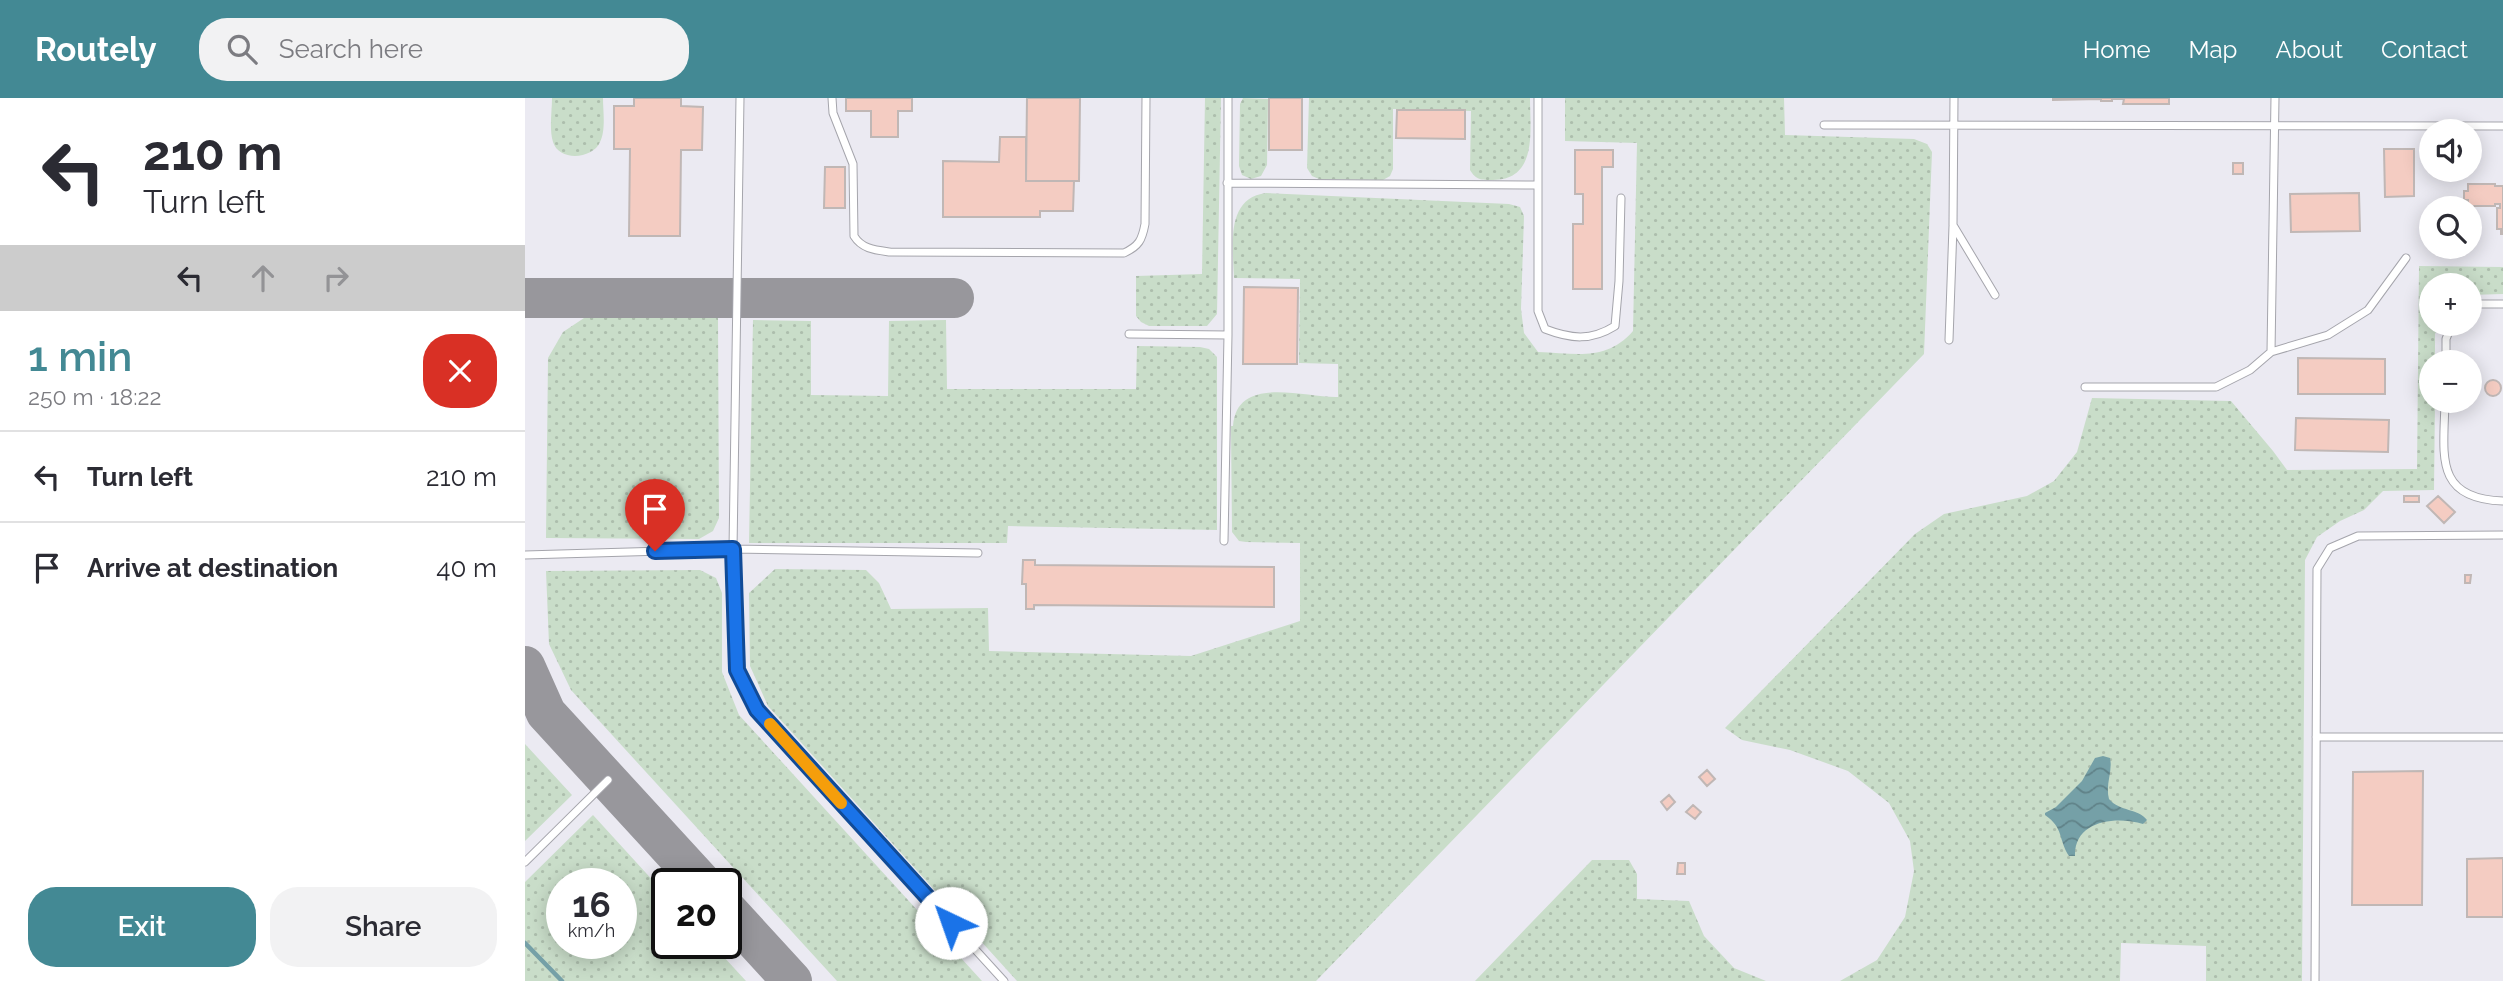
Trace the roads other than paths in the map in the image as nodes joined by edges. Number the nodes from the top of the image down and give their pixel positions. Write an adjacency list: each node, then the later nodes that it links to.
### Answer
1 (740, 98): 29 (lane)
2 (832, 98): 3 (lane)
3 (1146, 98)
4 (1228, 98): 12 (lane)
5 (1538, 98): 13 (lane)
6 (1954, 98): 11 (lane)
7 (2275, 98): 9 (lane)
8 (1824, 125): 11 (lane)
9 (2274, 125): 10 (lane); 11 (lane); 23 (lane)
10 (2503, 126)
11 (1954, 127): 15 (lane)
12 (1227, 183): 13 (lane); 21 (lane)
13 (1538, 185): 14 (lane)
14 (1622, 198)
15 (1953, 225): 17 (lane); 22 (lane)
16 (2406, 258): 23 (lane)
17 (1995, 295)
18 (2482, 304): 19 (lane)
19 (2503, 304)
20 (1129, 334): 21 (lane)
21 (1228, 335): 28 (lane)
22 (1949, 340)
23 (2271, 352): 24 (lane)
24 (2085, 387)
25 (2445, 413): 26 (lane)
26 (2503, 501)
27 (2503, 535): 32 (lane)
28 (1224, 541)
29 (733, 549): 30 (lane); 31 (lane); 36 (lane)
30 (978, 553)
31 (525, 555)
32 (2316, 737): 33 (lane); 37 (lane)
33 (2503, 737)
34 (608, 780): 35 (lane)
35 (525, 862)
36 (1004, 981)
37 (2315, 981)

